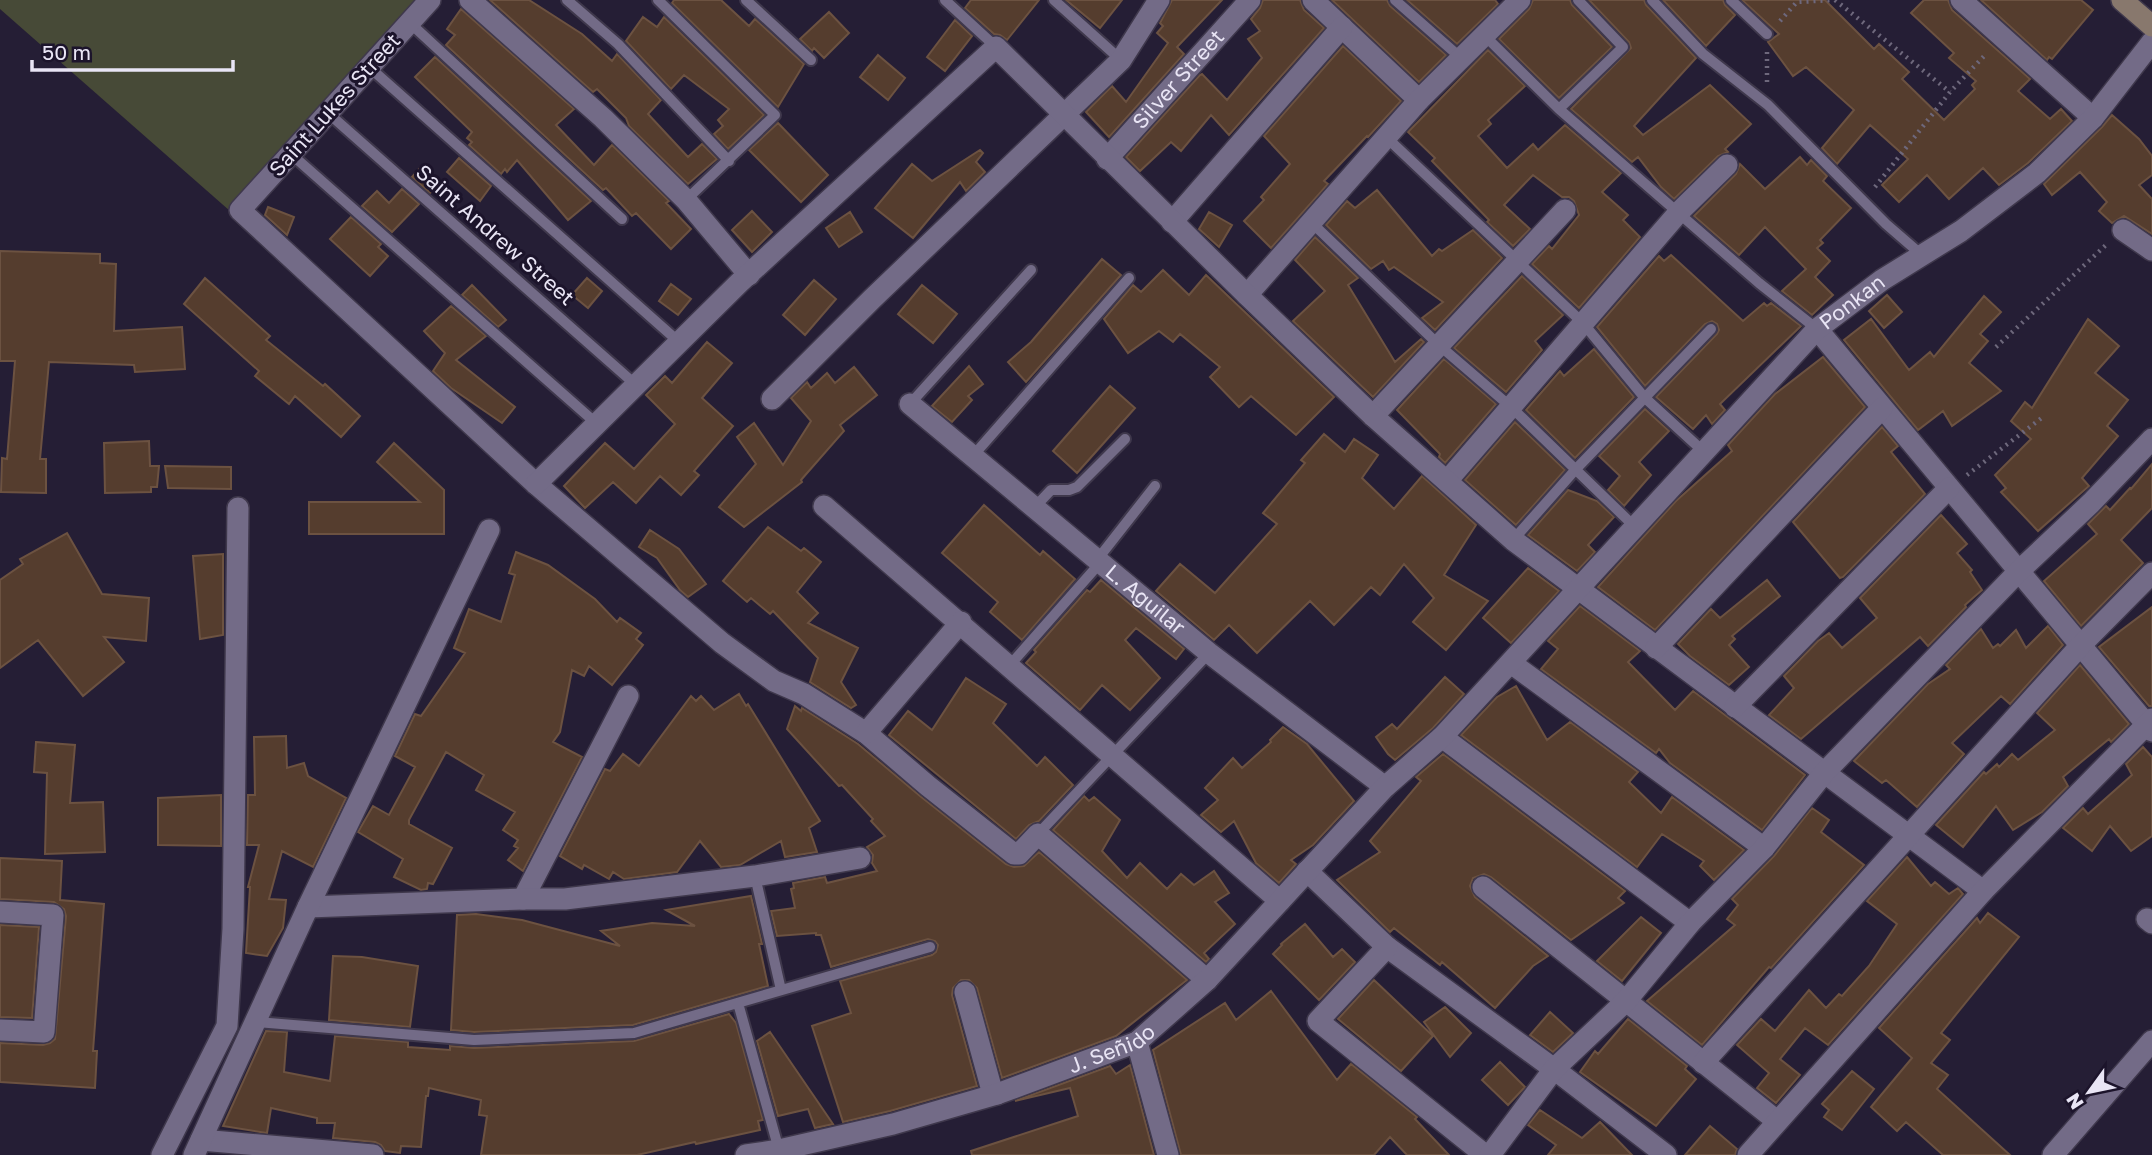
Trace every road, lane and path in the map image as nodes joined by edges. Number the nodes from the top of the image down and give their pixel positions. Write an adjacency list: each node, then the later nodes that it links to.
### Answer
1 (430, 0): 19 (street, Saint Lukes Street)
2 (470, 0): 42 (street)
3 (566, 0): 40 (lane)
4 (658, 0): 40 (lane)
5 (746, 0): 28 (lane)
6 (945, 0): 26 (lane)
7 (1054, 0): 29 (lane)
8 (1250, 0): 39 (street, Silver Street)
9 (1313, 0): 21 (street)
10 (1395, 0): 27 (lane)
11 (1520, 0): 23 (street)
12 (1578, 0): 33 (lane)
13 (1652, 0): 43 (lane)
14 (1731, 0): 22 (lane)
15 (1835, 0): 31 (path)
16 (1961, 0): 24 (street)
17 (2122, 0): 20 (street)
18 (1157, 1): 29 (street)
19 (410, 23): 30 (street, Saint Lukes Street); 46 (lane)
20 (2152, 26)
21 (1342, 27): 32 (street); 47 (street)
22 (1767, 34)
23 (1484, 35): 27 (street); 33 (lane)
24 (2003, 35): 31 (path); 36 (street)
25 (2152, 42): 36 (street, Ponkan)
26 (996, 47): 35 (street); 54 (street)
27 (1461, 58): 32 (street)
28 (811, 60)
29 (1122, 60): 35 (street)
30 (369, 67): 34 (street, Saint Lukes Street); 60 (lane)
31 (1950, 92): 43 (path)
32 (1419, 100): 37 (street)
33 (1559, 109): 45 (lane)
34 (328, 113): 38 (street, Saint Lukes Street); 63 (lane, Saint Andrew Street)
35 (1063, 116): 39 (street); 65 (street)
36 (2093, 118): 51 (street, Ponkan)
37 (1386, 137): 48 (street); 52 (lane)
38 (291, 154): 71 (lane); 78 (street, Saint Lukes Street)
39 (1107, 159): 47 (street)
40 (729, 161): 42 (lane)
41 (1727, 165): 45 (street)
42 (686, 200): 54 (street)
43 (1863, 201): 51 (lane)
44 (1565, 211): 52 (street)
45 (1679, 212): 57 (street); 59 (lane)
46 (622, 219)
47 (1172, 222): 56 (street)
48 (1311, 222): 56 (street); 61 (lane)
49 (2123, 230): 50 (street); 62 (path)
50 (2152, 250)
51 (1923, 256): 59 (street, Ponkan)
52 (1518, 261): 57 (lane); 61 (street)
53 (1031, 270): 66 (lane)
54 (749, 275): 60 (street)
55 (1129, 278): 75 (lane)
56 (1247, 295): 69 (street)
57 (1583, 323): 64 (lane); 67 (street)
58 (1711, 329): 64 (lane)
59 (1817, 329): 68 (street); 74 (street, Ponkan)
60 (679, 342): 63 (street)
61 (1440, 346): 67 (lane); 69 (street)
62 (1996, 347)
63 (636, 385): 71 (street)
64 (1644, 397): 74 (lane); 76 (lane)
65 (772, 399)
66 (910, 404): 75 (street, L. Aguilar)
67 (1511, 407): 76 (lane); 77 (street)
68 (1882, 408): 80 (street); 93 (street)
69 (1373, 416): 77 (street)
70 (2043, 417): 80 (path)
71 (597, 424): 78 (street)
72 (1125, 439): 83 (lane)
73 (2152, 439): 88 (street)
74 (1703, 452): 84 (street, Ponkan)
75 (972, 457): 83 (street, L. Aguilar)
76 (1576, 469): 84 (lane); 86 (lane)
77 (1447, 481): 86 (street)
78 (536, 484): 100 (street)
79 (1155, 486): 87 (lane)
80 (1949, 488): 88 (street); 98 (street)
81 (824, 506): 91 (street)
82 (238, 508): 135 (street)
83 (1034, 508): 87 (street, L. Aguilar)
84 (1635, 527): 90 (street, Ponkan)
85 (489, 530): 115 (street)
86 (1513, 540): 90 (street)
87 (1098, 561): 94 (street, L. Aguilar); 96 (lane)
88 (2019, 571): 92 (street); 103 (street)
89 (2152, 573): 92 (street)
90 (1577, 590): 93 (street); 95 (street, Ponkan)
91 (961, 622): 96 (street); 100 (street)
92 (2081, 645): 99 (street); 106 (street)
93 (1656, 648): 98 (street)
94 (1209, 653): 102 (lane); 104 (street, L. Aguilar)
95 (1511, 663): 101 (street, J. Señido); 107 (street)
96 (1010, 665): 102 (street)
97 (628, 696): 113 (street)
98 (1735, 706): 103 (street)
99 (2150, 725): 112 (street)
100 (866, 733): 105 (street)
101 (1442, 737): 104 (street, J. Señido); 117 (street)
102 (1112, 756): 105 (lane); 114 (street)
103 (1824, 773): 106 (street); 107 (street)
104 (1385, 788): 109 (street, J. Señido)
105 (1038, 834): 120 (street)
106 (1909, 836): 112 (street); 129 (street)
107 (1764, 848): 117 (street)
108 (860, 858): 110 (street)
109 (1307, 871): 114 (street, J. Señido); 119 (street)
110 (755, 876): 113 (street); 121 (lane)
111 (1483, 887): 123 (street)
112 (1983, 891): 132 (street)
113 (523, 899): 115 (street)
114 (1280, 901): 120 (street, J. Señido)
115 (308, 907): 125 (street)
116 (0, 912): 126 (street)
117 (1690, 923): 123 (street)
118 (930, 947): 121 (lane)
119 (1387, 947): 130 (street); 139 (street)
120 (1207, 980): 128 (street, J. Señido)
121 (781, 990): 124 (lane)
122 (965, 992): 131 (street)
123 (1626, 1001): 129 (street); 130 (street)
124 (738, 1003): 125 (lane); 134 (lane)
125 (257, 1022): 133 (street)
126 (0, 1030)
127 (2152, 1041): 142 (street)
128 (1137, 1042): 131 (street, J. Señido); 138 (street)
129 (1703, 1063): 132 (street)
130 (1554, 1069): 139 (street); 140 (street)
131 (997, 1094): 134 (street, J. Señido)
132 (1777, 1121): 141 (street)
133 (198, 1148): 136 (street)
134 (779, 1150): 137 (street, J. Señido)
135 (162, 1155)
136 (373, 1155)
137 (746, 1155)
138 (1168, 1155)
139 (1488, 1155)
140 (1666, 1155)
141 (1748, 1155)
142 (2053, 1155)

